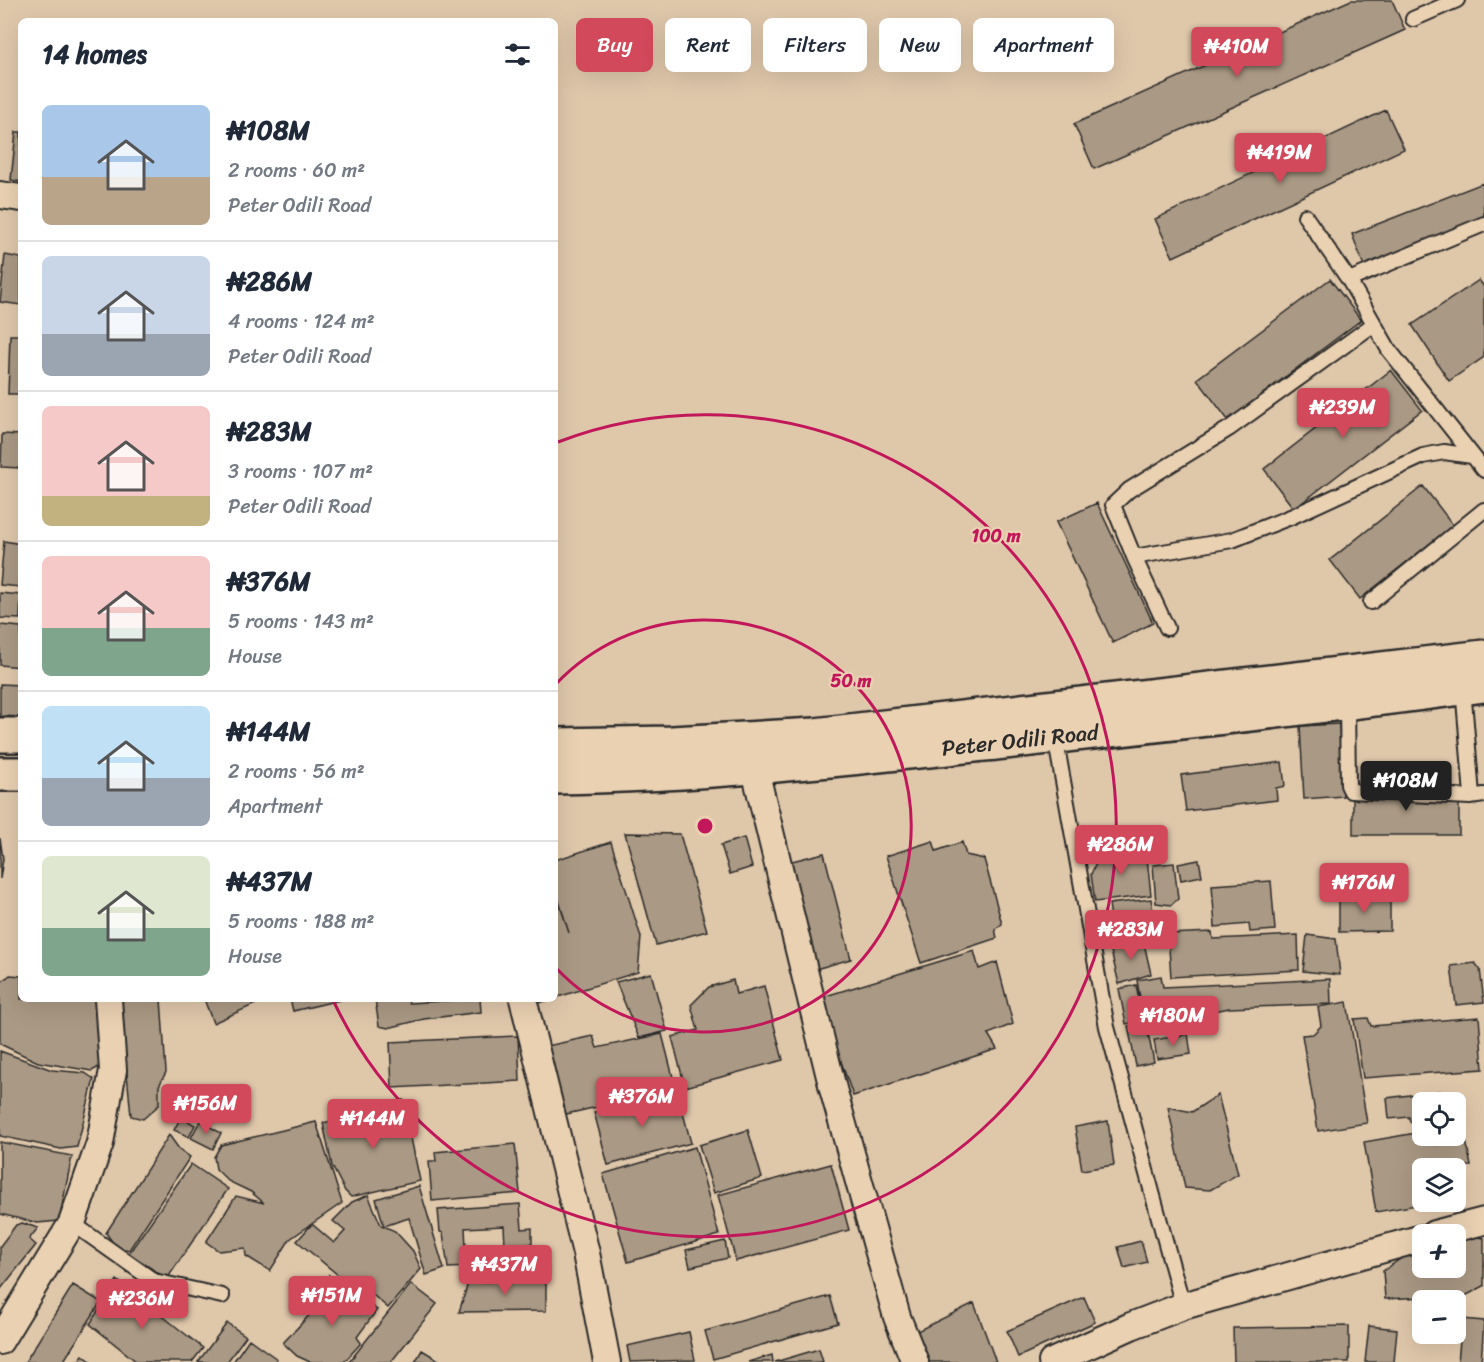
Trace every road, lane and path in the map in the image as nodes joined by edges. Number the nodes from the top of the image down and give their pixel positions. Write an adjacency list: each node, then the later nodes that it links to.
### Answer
1 (1457, 0): 2 (lane)
2 (1413, 19)
3 (0, 195): 4 (street)
4 (18, 198)
5 (1305, 216): 7 (lane)
6 (1484, 224): 7 (lane)
7 (1349, 280): 8 (lane)
8 (1374, 324): 9 (lane); 12 (lane)
9 (1472, 456): 10 (lane); 12 (lane)
10 (1484, 470)
11 (1484, 510): 13 (lane)
12 (1134, 557): 14 (lane)
13 (1371, 602)
14 (1167, 628)
15 (1484, 657): 21 (main road, Peter Odili Road)
16 (1474, 687): 17 (main road, Peter Odili Road); 26 (lane)
17 (1347, 704): 20 (main road, Peter Odili Road); 26 (lane)
18 (0, 735): 19 (main road)
19 (18, 735)
20 (1055, 736): 22 (main road, Peter Odili Road); 34 (lane)
21 (558, 745)
22 (754, 766): 25 (main road, Peter Odili Road); 37 (street)
23 (0, 774): 24 (main road)
24 (18, 774)
25 (558, 777)
26 (1478, 795)
27 (108, 1002): 30 (street)
28 (524, 1002): 36 (street)
29 (1484, 1221): 31 (street)
30 (72, 1223): 33 (lane); 35 (street)
31 (1466, 1226)
32 (1412, 1241): 34 (street)
33 (222, 1296)
34 (1183, 1306): 38 (street)
35 (0, 1341)
36 (607, 1362)
37 (915, 1362)
38 (1052, 1362)

